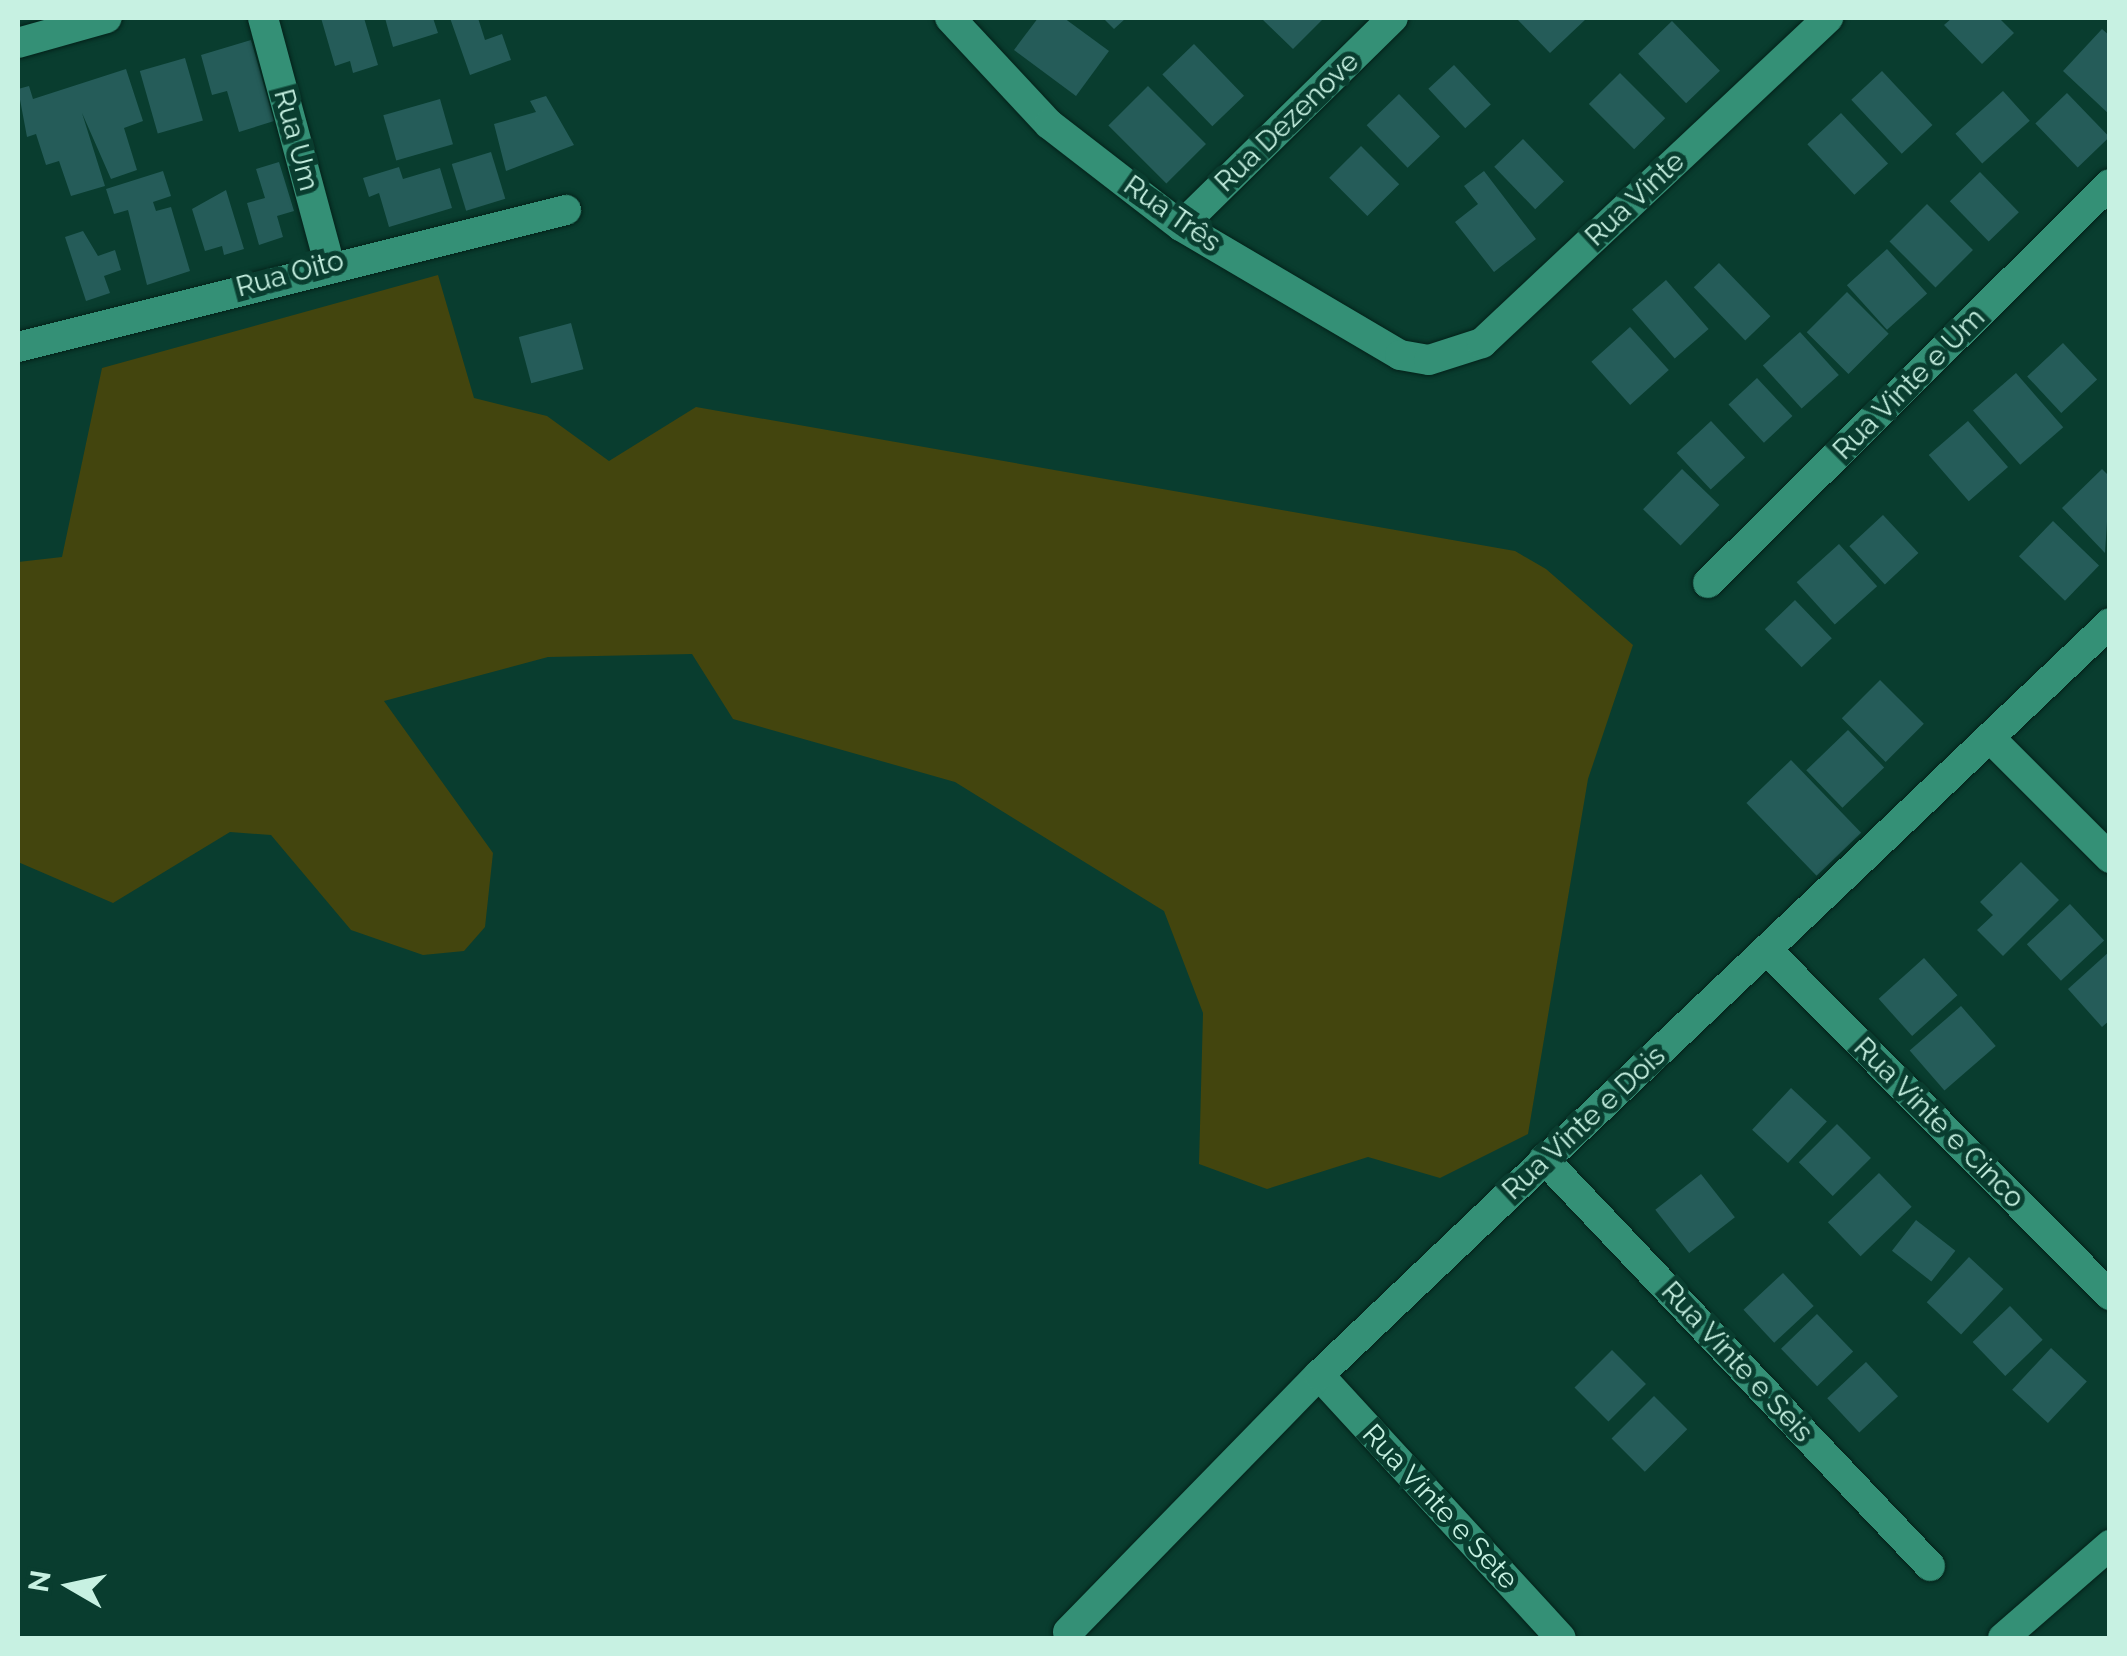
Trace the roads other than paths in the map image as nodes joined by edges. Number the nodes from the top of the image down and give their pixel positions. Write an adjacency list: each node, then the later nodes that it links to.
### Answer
1 (107, 18): 6 (street)
2 (263, 18): 10 (street, Rua Um)
3 (951, 18): 9 (street, Rua Três)
4 (1393, 18): 9 (street, Rua Dezenove)
5 (1828, 18): 12 (street, Rua Vinte)
6 (18, 43)
7 (2110, 184): 13 (street, Rua Vinte e Um)
8 (566, 210): 10 (street, Rua Oito)
9 (1181, 226): 12 (street, Rua Três)
10 (329, 262): 11 (street, Rua Oito)
11 (18, 347)
12 (1429, 360)
13 (1708, 582)
14 (2110, 623): 15 (street, Rua Vinte e Dois)
15 (1992, 740): 16 (street); 17 (street, Rua Vinte e Dois)
16 (2110, 858)
17 (1768, 952): 18 (street, Rua Vinte e Dois); 19 (street, Rua Vinte e Cinco)
18 (1544, 1159): 20 (street, Rua Vinte e Dois); 22 (street, Rua Vinte e Seis)
19 (2110, 1295)
20 (1319, 1375): 23 (street, Rua Vinte e Dois); 24 (street, Rua Vinte e Sete)
21 (2110, 1545): 25 (street)
22 (1930, 1566)
23 (1068, 1632)
24 (1561, 1638)
25 (2002, 1638)

